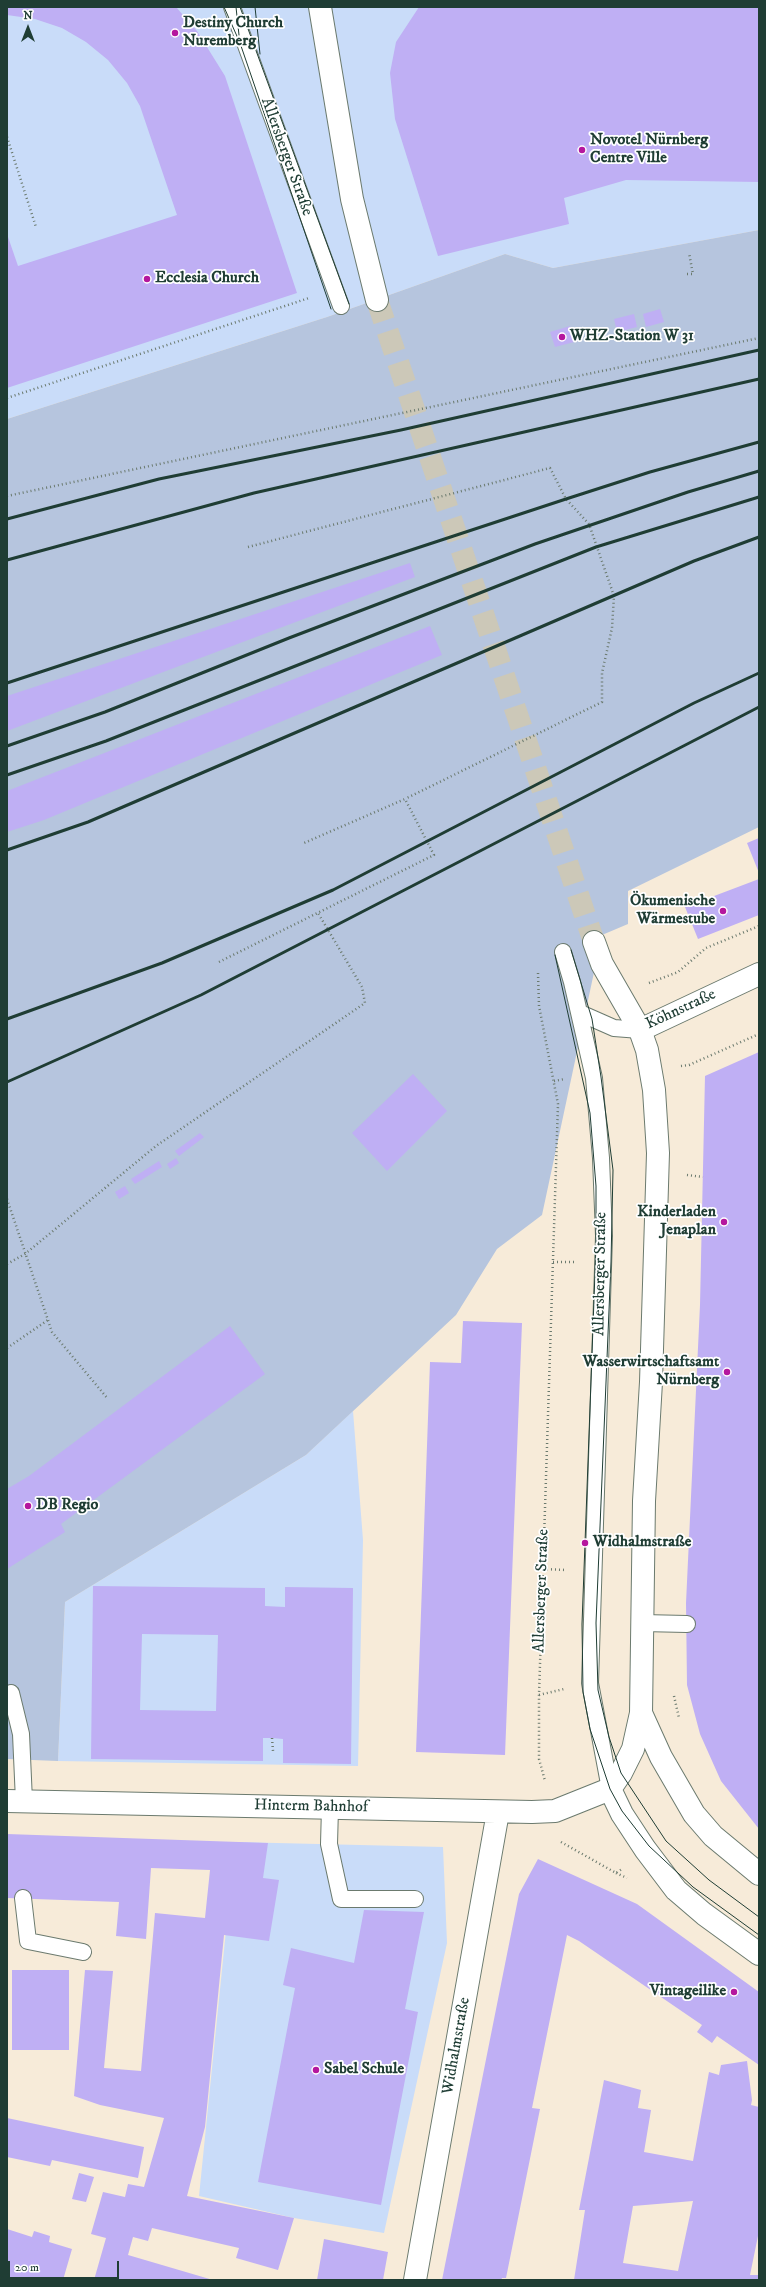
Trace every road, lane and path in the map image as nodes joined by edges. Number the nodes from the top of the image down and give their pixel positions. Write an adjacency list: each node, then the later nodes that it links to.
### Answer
1 (232, 7): 9 (lane, Allersberger Straße)
2 (320, 7): 8 (main road)
3 (7, 137): 4 (path)
4 (36, 227)
5 (689, 253): 6 (path)
6 (687, 274)
7 (310, 298): 11 (path)
8 (377, 300)
9 (341, 306)
10 (759, 338): 12 (path)
11 (7, 398)
12 (7, 496)
13 (248, 547): 14 (path)
14 (405, 800): 15 (path); 16 (path)
15 (304, 843)
16 (318, 913): 20 (path); 31 (path)
17 (759, 926): 23 (path)
18 (594, 942): 25 (main road)
19 (563, 952): 24 (lane, Allersberger Straße)
20 (219, 962)
21 (538, 968): 32 (path, Allersberger Straße)
22 (759, 974): 25 (main road, Köhnstraße)
23 (644, 985)
24 (580, 1013): 25 (lane, Köhnstraße); 46 (lane, Allersberger Straße)
25 (640, 1030): 27 (main road)
26 (759, 1034): 27 (path)
27 (652, 1070): 40 (main road)
28 (687, 1175): 29 (path)
29 (703, 1177)
30 (7, 1199): 31 (path)
31 (26, 1254): 34 (path); 35 (path)
32 (552, 1262): 33 (path); 38 (path, Allersberger Straße)
33 (572, 1262)
34 (7, 1264)
35 (48, 1320): 36 (path); 37 (path)
36 (7, 1348)
37 (108, 1399)
38 (543, 1569): 39 (path); 49 (path, Allersberger Straße)
39 (556, 1569)
40 (642, 1623): 41 (lane); 43 (main road)
41 (687, 1624)
42 (11, 1693): 47 (lane)
43 (641, 1713): 46 (main road); 52 (main road)
44 (272, 1738): 45 (path)
45 (273, 1751)
46 (610, 1789): 49 (main road, Hinterm Bahnhof); 56 (main road, Allersberger Straße)
47 (16, 1801): 48 (main road, Hinterm Bahnhof)
48 (330, 1808): 50 (main road, Hinterm Bahnhof); 54 (lane)
49 (554, 1811): 50 (main road, Hinterm Bahnhof); 51 (path, Allersberger Straße)
50 (498, 1812): 57 (main road, Widhalmstraße)
51 (562, 1842)
52 (759, 1874)
53 (23, 1898): 55 (lane)
54 (415, 1899)
55 (83, 1952)
56 (759, 1954)
57 (415, 2280)

